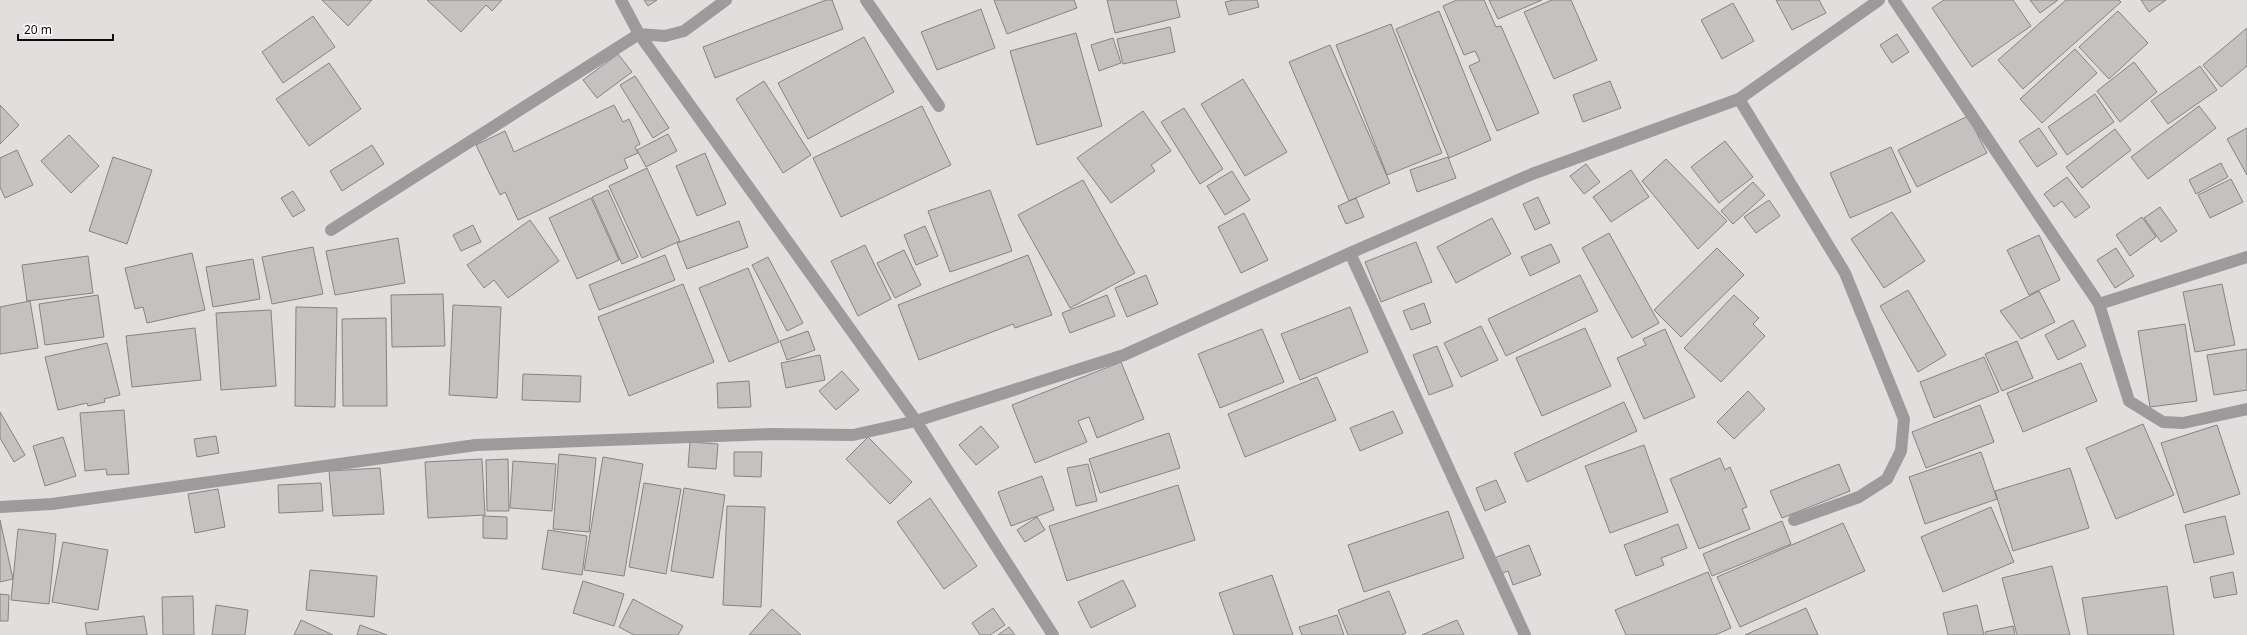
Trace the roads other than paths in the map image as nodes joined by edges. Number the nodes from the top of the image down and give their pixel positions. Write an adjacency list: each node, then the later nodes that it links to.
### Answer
1 (621, 0): 6 (street)
2 (726, 0): 6 (street)
3 (866, 0): 8 (street)
4 (1879, 0): 7 (street)
5 (1894, 0): 12 (street)
6 (639, 34): 9 (street); 14 (street)
7 (1739, 99): 10 (street); 16 (street)
8 (939, 106)
9 (332, 230)
10 (1350, 252): 14 (street); 18 (street)
11 (2247, 257): 12 (street)
12 (2100, 304): 13 (street)
13 (2247, 409)
14 (916, 421): 15 (street); 17 (street)
15 (0, 507)
16 (1794, 520)
17 (1053, 635)
18 (1525, 635)

